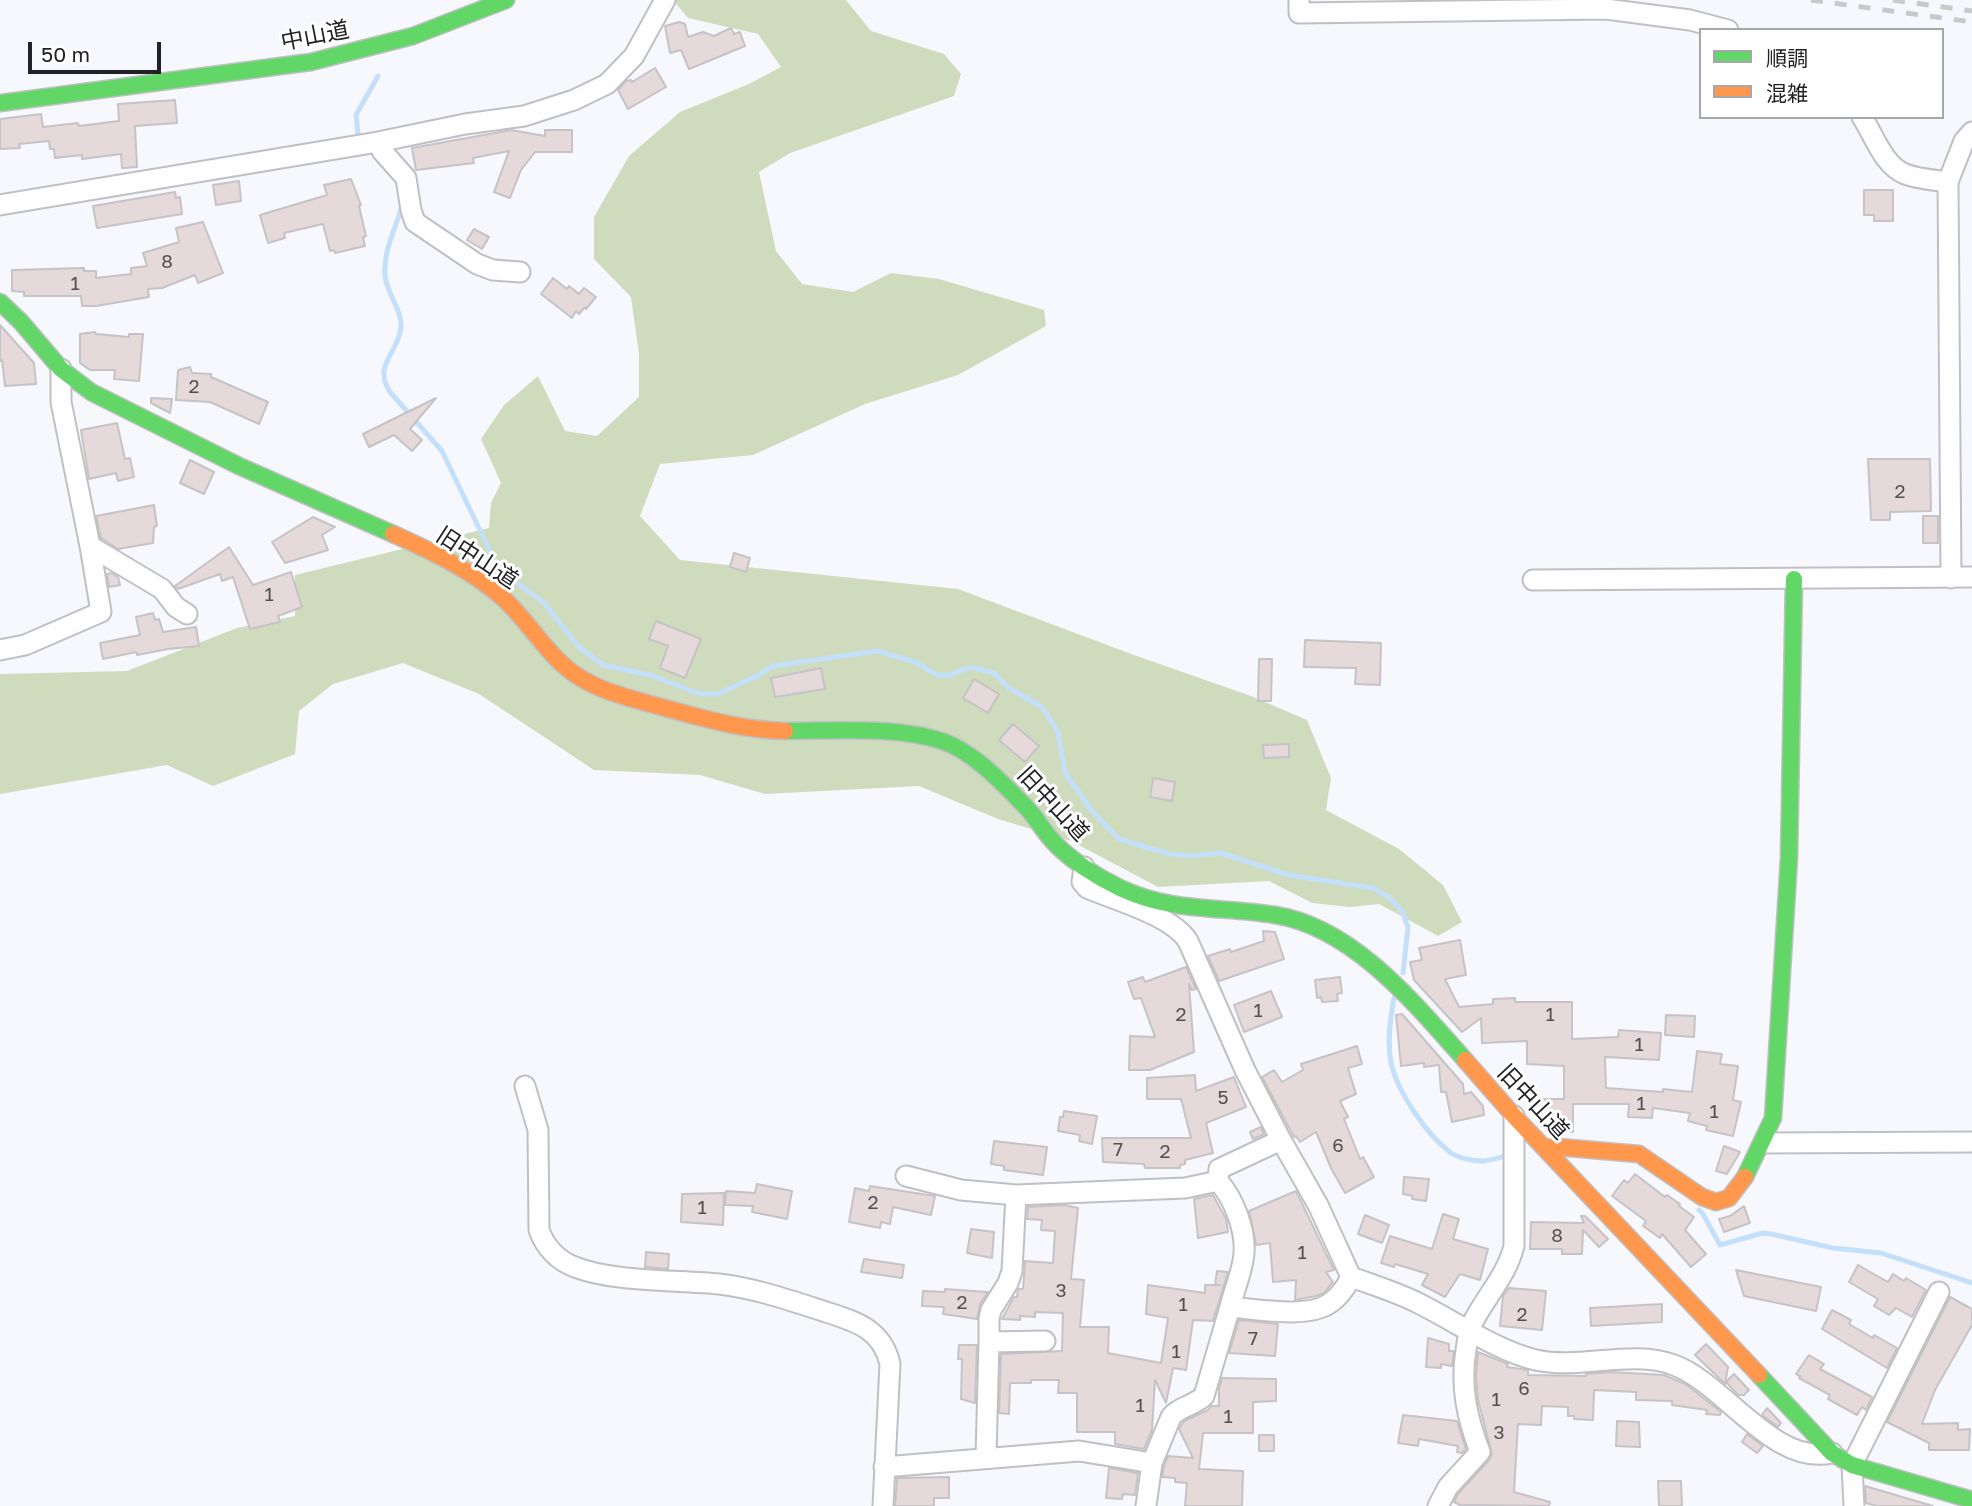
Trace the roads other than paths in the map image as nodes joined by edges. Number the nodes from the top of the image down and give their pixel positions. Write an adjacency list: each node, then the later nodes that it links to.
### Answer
1 (506, 0): 5 (street, 中山道)
2 (665, 0): 8 (street)
3 (1299, 0): 4 (street)
4 (1720, 28)
5 (0, 103)
6 (1863, 119): 9 (street)
7 (1972, 132): 9 (street)
8 (377, 142): 10 (street); 11 (street)
9 (1948, 182): 16 (street)
10 (0, 205)
11 (520, 272)
12 (0, 302): 13 (street, 旧中山道)
13 (61, 369): 14 (street); 21 (street, 旧中山道)
14 (90, 546): 19 (street); 20 (street)
15 (1972, 577): 16 (street)
16 (1951, 578): 17 (street)
17 (1794, 579): 18 (street); 26 (street)
18 (1533, 580)
19 (187, 614)
20 (0, 650)
21 (1084, 867): 23 (street, 旧中山道); 24 (street)
22 (525, 1086): 41 (street)
23 (1514, 1116): 27 (street, 旧中山道); 34 (street)
24 (1281, 1140): 29 (street); 31 (street)
25 (1972, 1142): 26 (street)
26 (1763, 1143): 27 (street)
27 (1545, 1148): 37 (street, 旧中山道)
28 (906, 1176): 30 (street)
29 (1218, 1181): 30 (street); 33 (street)
30 (1016, 1195): 36 (street)
31 (1351, 1277): 33 (street); 34 (street)
32 (1939, 1292): 40 (street)
33 (1230, 1307): 39 (street)
34 (1470, 1329): 37 (street); 45 (street)
35 (1045, 1341): 36 (street)
36 (989, 1342): 38 (street)
37 (1832, 1453): 40 (street, 旧中山道)
38 (986, 1457): 39 (street); 41 (street)
39 (1153, 1463): 44 (street)
40 (1852, 1465): 42 (street, 旧中山道); 46 (street)
41 (884, 1467): 43 (street)
42 (1972, 1500)
43 (884, 1506)
44 (1146, 1506)
45 (1438, 1506)
46 (1854, 1506)

